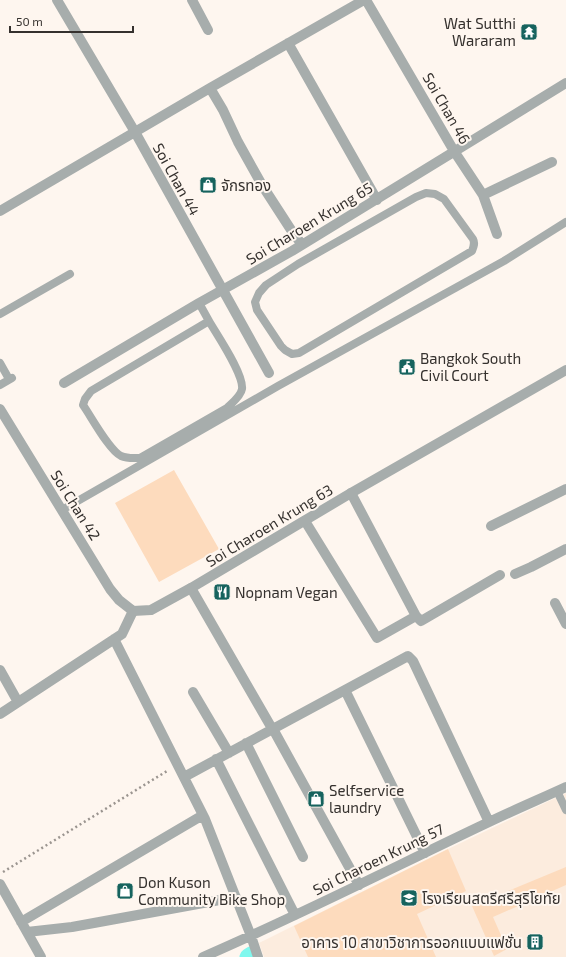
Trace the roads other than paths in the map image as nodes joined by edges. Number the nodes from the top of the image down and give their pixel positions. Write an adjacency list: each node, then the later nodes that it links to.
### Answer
1 (57, 0): 8 (street, Soi Chan 44)
2 (192, 0): 4 (street)
3 (365, 0): 5 (street); 9 (street, Soi Chan 46)
4 (208, 30)
5 (288, 44): 7 (street); 12 (street)
6 (566, 83): 9 (street, Soi Charoen Krung 65)
7 (210, 88): 8 (street); 16 (street)
8 (135, 132): 13 (street); 20 (street, Soi Chan 44)
9 (454, 151): 11 (street, Soi Chan 46); 12 (street, Soi Charoen Krung 65)
10 (552, 162): 11 (street)
11 (483, 195): 15 (street, Soi Chan 46)
12 (377, 200): 16 (street, Soi Charoen Krung 65)
13 (0, 211)
14 (566, 222): 32 (lane)
15 (497, 234)
16 (302, 244): 17 (street, Soi Charoen Krung 65)
17 (292, 251): 18 (lane); 20 (street, Soi Charoen Krung 65)
18 (298, 264): 18 (lane)
19 (70, 274): 22 (lane)
20 (222, 291): 21 (street, Soi Charoen Krung 65); 26 (street, Soi Chan 44)
21 (199, 303): 23 (lane); 27 (street, Soi Charoen Krung 65)
22 (0, 314)
23 (209, 321): 23 (lane)
24 (0, 363): 28 (lane)
25 (566, 370): 31 (street, Soi Charoen Krung 63)
26 (269, 373)
27 (64, 383)
28 (0, 385)
29 (0, 409): 32 (street, Soi Chan 42)
30 (566, 489): 34 (street)
31 (352, 493): 33 (street, Soi Charoen Krung 63); 41 (street)
32 (62, 510): 40 (street, Soi Chan 42)
33 (305, 521): 38 (street, Soi Charoen Krung 63); 41 (street)
34 (491, 526)
35 (566, 549): 36 (street)
36 (515, 574)
37 (500, 575): 41 (street)
38 (191, 588): 40 (street, Soi Charoen Krung 63); 49 (street)
39 (556, 603): 42 (street)
40 (133, 611): 43 (street)
41 (416, 616)
42 (566, 624)
43 (114, 639): 47 (street); 53 (street)
44 (0, 670): 47 (street)
45 (345, 690): 49 (street); 57 (street); 58 (street)
46 (193, 692): 51 (street)
47 (18, 702): 48 (street)
48 (0, 714)
49 (271, 727): 50 (street); 61 (street)
50 (246, 743): 51 (street); 59 (street)
51 (229, 753): 52 (street)
52 (216, 760): 53 (street); 63 (street)
53 (184, 777): 56 (street)
54 (561, 789): 55 (lane); 57 (street, Soi Charoen Krung 57)
55 (566, 810)
56 (203, 815): 62 (street); 64 (street)
57 (489, 822): 58 (street, Soi Charoen Krung 57)
58 (425, 853): 61 (street, Soi Charoen Krung 57)
59 (303, 857)
60 (0, 884): 64 (street)
61 (359, 885): 63 (street, Soi Charoen Krung 57)
62 (236, 897): 65 (street); 66 (street)
63 (295, 915): 66 (street, Soi Charoen Krung 57)
64 (21, 922): 65 (street)
65 (27, 932): 67 (street)
66 (251, 936): 68 (street, Soi Charoen Krung 57); 69 (street)
67 (41, 957)
68 (203, 957)
69 (258, 957)

